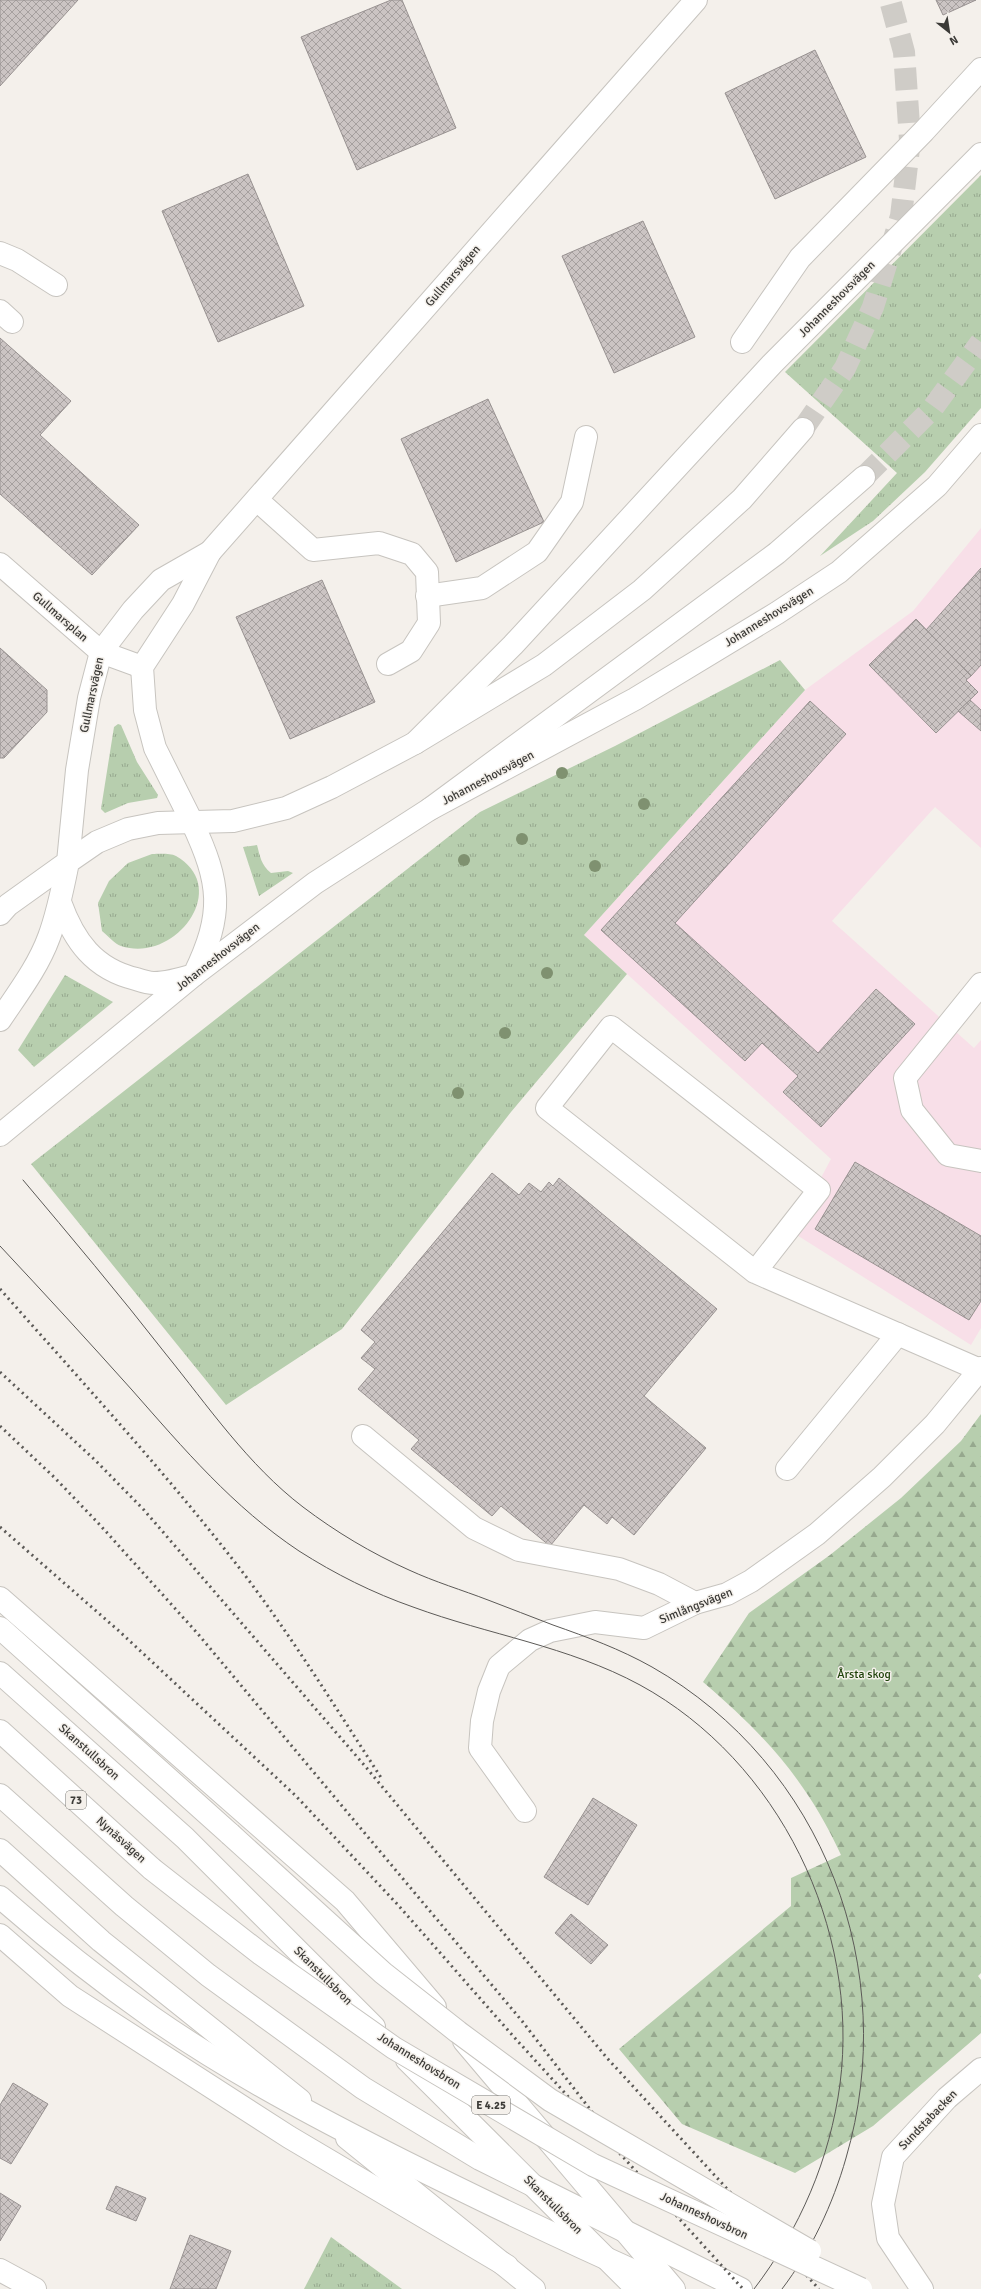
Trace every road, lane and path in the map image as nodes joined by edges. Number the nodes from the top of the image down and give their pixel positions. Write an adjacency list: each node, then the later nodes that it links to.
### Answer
1 (696, 0): 11 (main road, Gullmarsvägen)
2 (981, 69): 6 (main road)
3 (981, 154): 18 (main road, Johanneshovsvägen)
4 (0, 253): 5 (main road)
5 (56, 285)
6 (742, 342)
7 (803, 429): 18 (main road)
8 (981, 435): 19 (main road, Johanneshovsvägen)
9 (586, 437): 14 (main road)
10 (864, 477): 19 (main road)
11 (257, 500): 12 (main road, Gullmarsvägen); 14 (main road)
12 (210, 552): 15 (main road, Gullmarsvägen); 17 (main road, Gullmarsvägen)
13 (1, 568): 15 (main road, Gullmarsplan)
14 (427, 596): 16 (main road)
15 (101, 652): 17 (main road, Gullmarsplan); 21 (main road, Gullmarsvägen)
16 (388, 664)
17 (142, 667): 20 (main road)
18 (415, 743): 20 (main road, Johanneshovsvägen)
19 (430, 809): 24 (main road, Johanneshovsvägen)
20 (192, 822): 21 (main road, Johanneshovsvägen); 24 (main road)
21 (68, 862): 22 (main road, Gullmarsvägen); 23 (main road)
22 (60, 902): 24 (main road); 26 (main road)
23 (0, 914)
24 (194, 975): 27 (main road, Johanneshovsvägen)
25 (981, 984): 28 (main road)
26 (0, 1020)
27 (0, 1135)
28 (981, 1161)
29 (755, 1272): 29 (main road); 30 (main road)
30 (898, 1334): 31 (main road); 33 (main road)
31 (980, 1369): 35 (main road, Simlångsvägen)
32 (363, 1436): 35 (main road)
33 (787, 1470)
34 (0, 1598): 51 (main road, bridge)
35 (695, 1603): 40 (main road, Simlångsvägen)
36 (0, 1628): 54 (main road, bridge)
37 (0, 1673): 50 (main road, Skanstullsbron, bridge)
38 (0, 1731): 42 (main road, Nynäsvägen / 73)
39 (0, 1795): 52 (main road)
40 (525, 1811)
41 (0, 1850): 46 (main road)
42 (152, 1869): 53 (main road, Johanneshovsbron / E 4.25, bridge)
43 (0, 1897): 51 (main road)
44 (0, 1935): 46 (main road)
45 (981, 2069): 55 (main road, Sundstabacken)
46 (506, 2266): 49 (main road)
47 (0, 2270): 48 (main road)
48 (35, 2289)
49 (534, 2289)
50 (637, 2289)
51 (675, 2289)
52 (741, 2289)
53 (862, 2289)
54 (875, 2289)
55 (922, 2289)

